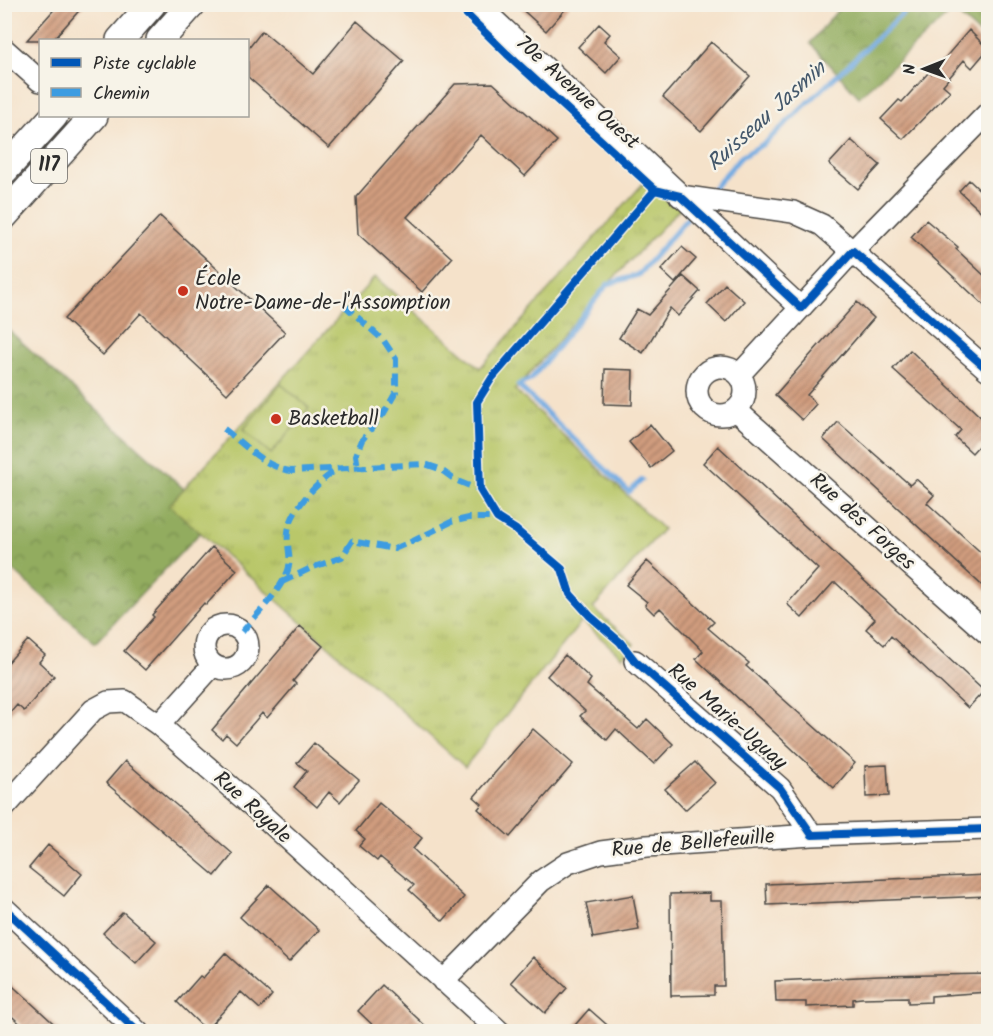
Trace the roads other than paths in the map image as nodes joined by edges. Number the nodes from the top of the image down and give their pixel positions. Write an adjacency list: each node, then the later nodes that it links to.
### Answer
1 (152, 4): 4 (main road)
2 (192, 4): 5 (main road)
3 (477, 4): 12 (street, 70e Avenue Ouest)
4 (121, 39)
5 (161, 39)
6 (4, 49): 7 (street)
7 (39, 80)
8 (988, 113): 14 (street)
9 (53, 117): 11 (main road, 117)
10 (93, 117): 13 (main road, 117)
11 (4, 171)
12 (680, 196): 14 (street); 15 (street, 70e Avenue Ouest)
13 (4, 216)
14 (853, 251): 15 (street); 16 (street)
15 (801, 308): 17 (street)
16 (988, 370)
17 (739, 375): 18 (street); 18 (street)
18 (736, 410): 19 (street, Rue des Forges)
19 (988, 634)
20 (635, 661): 25 (street, Rue Marie-Uguay)
21 (213, 665): 22 (street)
22 (159, 725): 23 (street, Rue Royale); 27 (street, Rue Royale)
23 (4, 808)
24 (988, 829): 25 (street, Rue de Bellefeuille)
25 (812, 834): 27 (street, Rue de Bellefeuille)
26 (4, 908): 28 (street)
27 (443, 981): 29 (street, Rue Royale)
28 (138, 1032)
29 (500, 1032)

